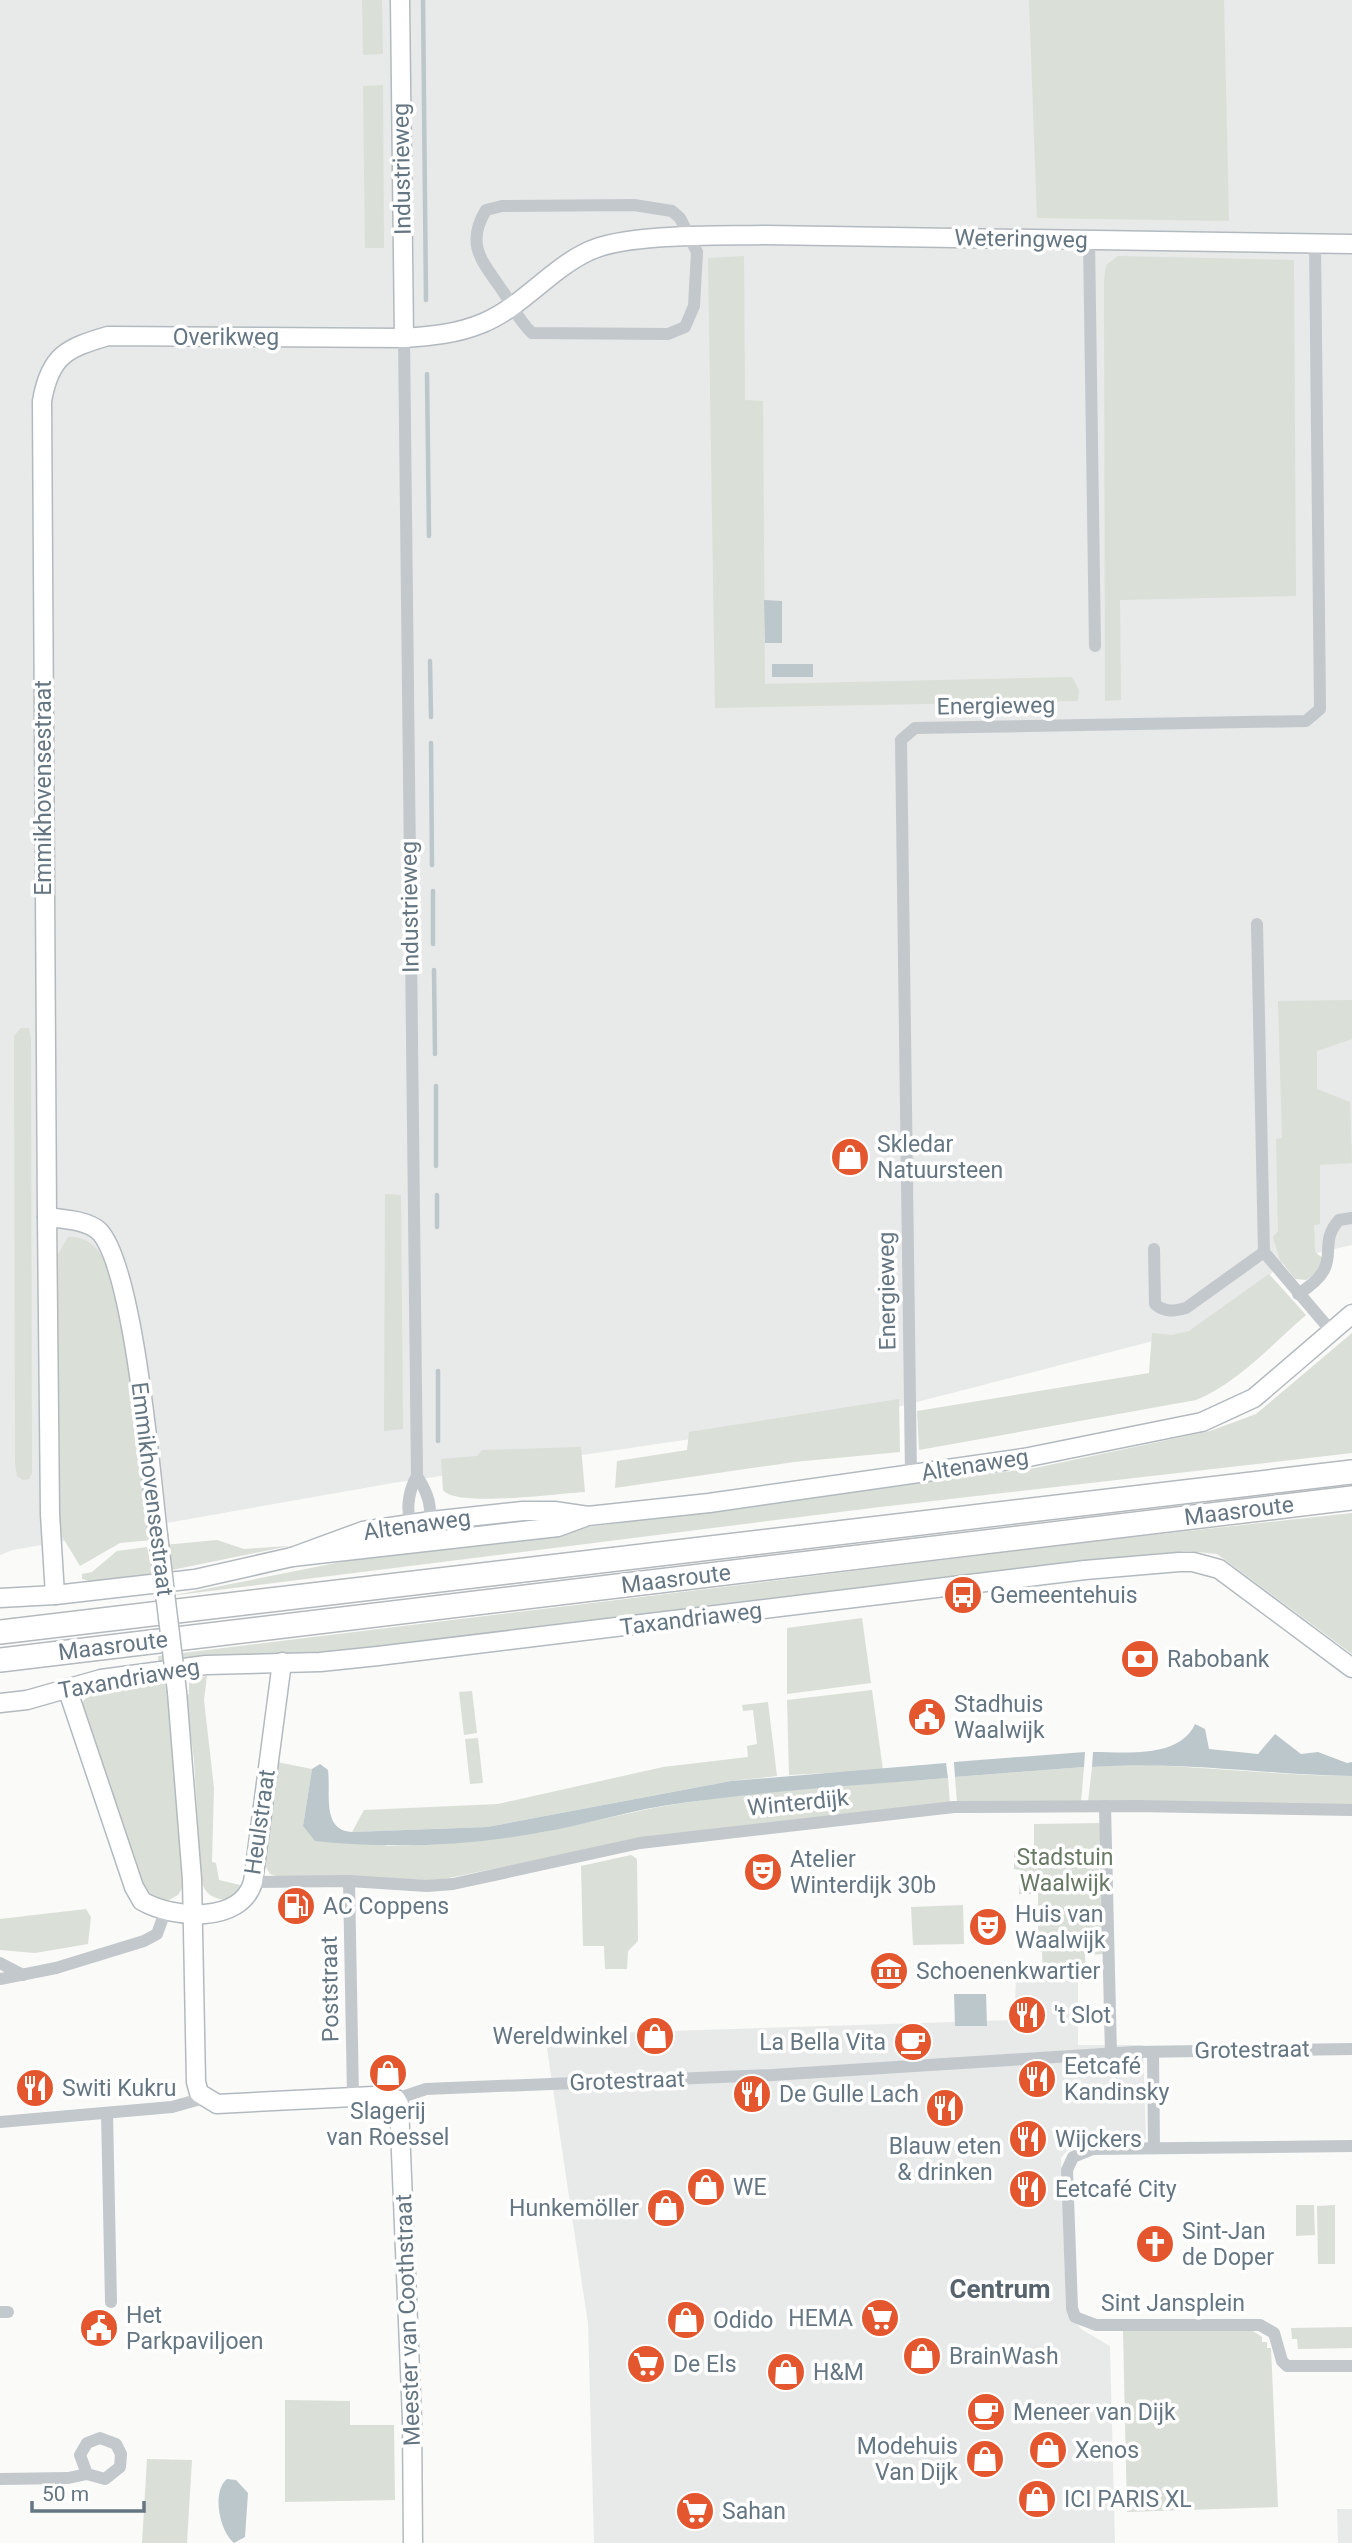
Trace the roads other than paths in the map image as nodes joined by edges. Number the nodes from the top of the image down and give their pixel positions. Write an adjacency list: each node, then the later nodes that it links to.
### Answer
1 (400, 0): 7 (street, Industrieweg)
2 (690, 237): 3 (street, Weteringweg); 6 (street); 6 (street); 6 (street)
3 (1089, 240): 4 (street, Weteringweg); 9 (street)
4 (1315, 243): 5 (street, Weteringweg); 19 (street, Energieweg)
5 (1352, 244)
6 (511, 305): 7 (street)
7 (404, 338): 8 (street, Overikweg); 20 (street, Industrieweg)
8 (55, 362): 11 (street, Emmikhovensestraat)
9 (1095, 646)
10 (1257, 924): 14 (street)
11 (47, 1217): 27 (street, Emmikhovensestraat); 40 (street, Emmikhovensestraat, bridge)
12 (1352, 1218): 15 (street)
13 (1154, 1249): 14 (street)
14 (1264, 1252): 15 (street)
15 (1298, 1294): 17 (street)
16 (1352, 1314): 17 (street, Altenaweg)
17 (1332, 1332): 19 (street, Altenaweg)
18 (1352, 1472): 29 (highway, Maasroute)
19 (911, 1475): 22 (street, Altenaweg)
20 (417, 1476): 23 (street, Industrieweg); 24 (street, Industrieweg)
21 (1352, 1498): 30 (highway, Maasroute)
22 (588, 1516): 23 (street, Altenaweg); 25 (street, Altenaweg)
23 (431, 1521): 24 (street, Altenaweg); 25 (street)
24 (411, 1524): 25 (street, Industrieweg); 26 (street, Altenaweg)
25 (421, 1542): 26 (street, Altenaweg)
26 (292, 1558): 27 (street, Altenaweg)
27 (55, 1595): 28 (street, Altenaweg)
28 (0, 1598)
29 (0, 1632)
30 (0, 1660)
31 (282, 1662): 32 (street, Taxandriaweg); 33 (street, Taxandriaweg); 38 (street, Heulstraat)
32 (1352, 1668)
33 (67, 1688): 34 (street, Taxandriaweg); 39 (street)
34 (0, 1703)
35 (1105, 1806): 36 (street, Winterdijk); 37 (street, Winterdijk); 46 (street)
36 (1352, 1810)
37 (349, 1881): 38 (street, Winterdijk); 47 (street, Poststraat)
38 (253, 1882): 40 (street, Heulstraat)
39 (165, 1912): 40 (street, Heulstraat); 42 (street)
40 (193, 1913): 48 (street, Emmikhovensestraat)
41 (0, 1963): 42 (street)
42 (23, 1975): 43 (street)
43 (0, 1979)
44 (1352, 2049): 45 (street, Grotestraat)
45 (1153, 2052): 46 (street, Grotestraat); 53 (street)
46 (1111, 2054): 49 (street, Grotestraat)
47 (353, 2096): 48 (street, Grotestraat); 49 (street, Grotestraat)
48 (204, 2098): 50 (street, Grotestraat)
49 (396, 2099): 58 (street, Meester van Coothstraat)
50 (107, 2113): 51 (street, Grotestraat); 54 (street)
51 (0, 2122)
52 (1352, 2146): 53 (street, Sint Jansplein)
53 (1154, 2148): 55 (street, Sint Jansplein)
54 (111, 2302)
55 (1352, 2365)
56 (87, 2474): 57 (street)
57 (0, 2479)
58 (413, 2543)

